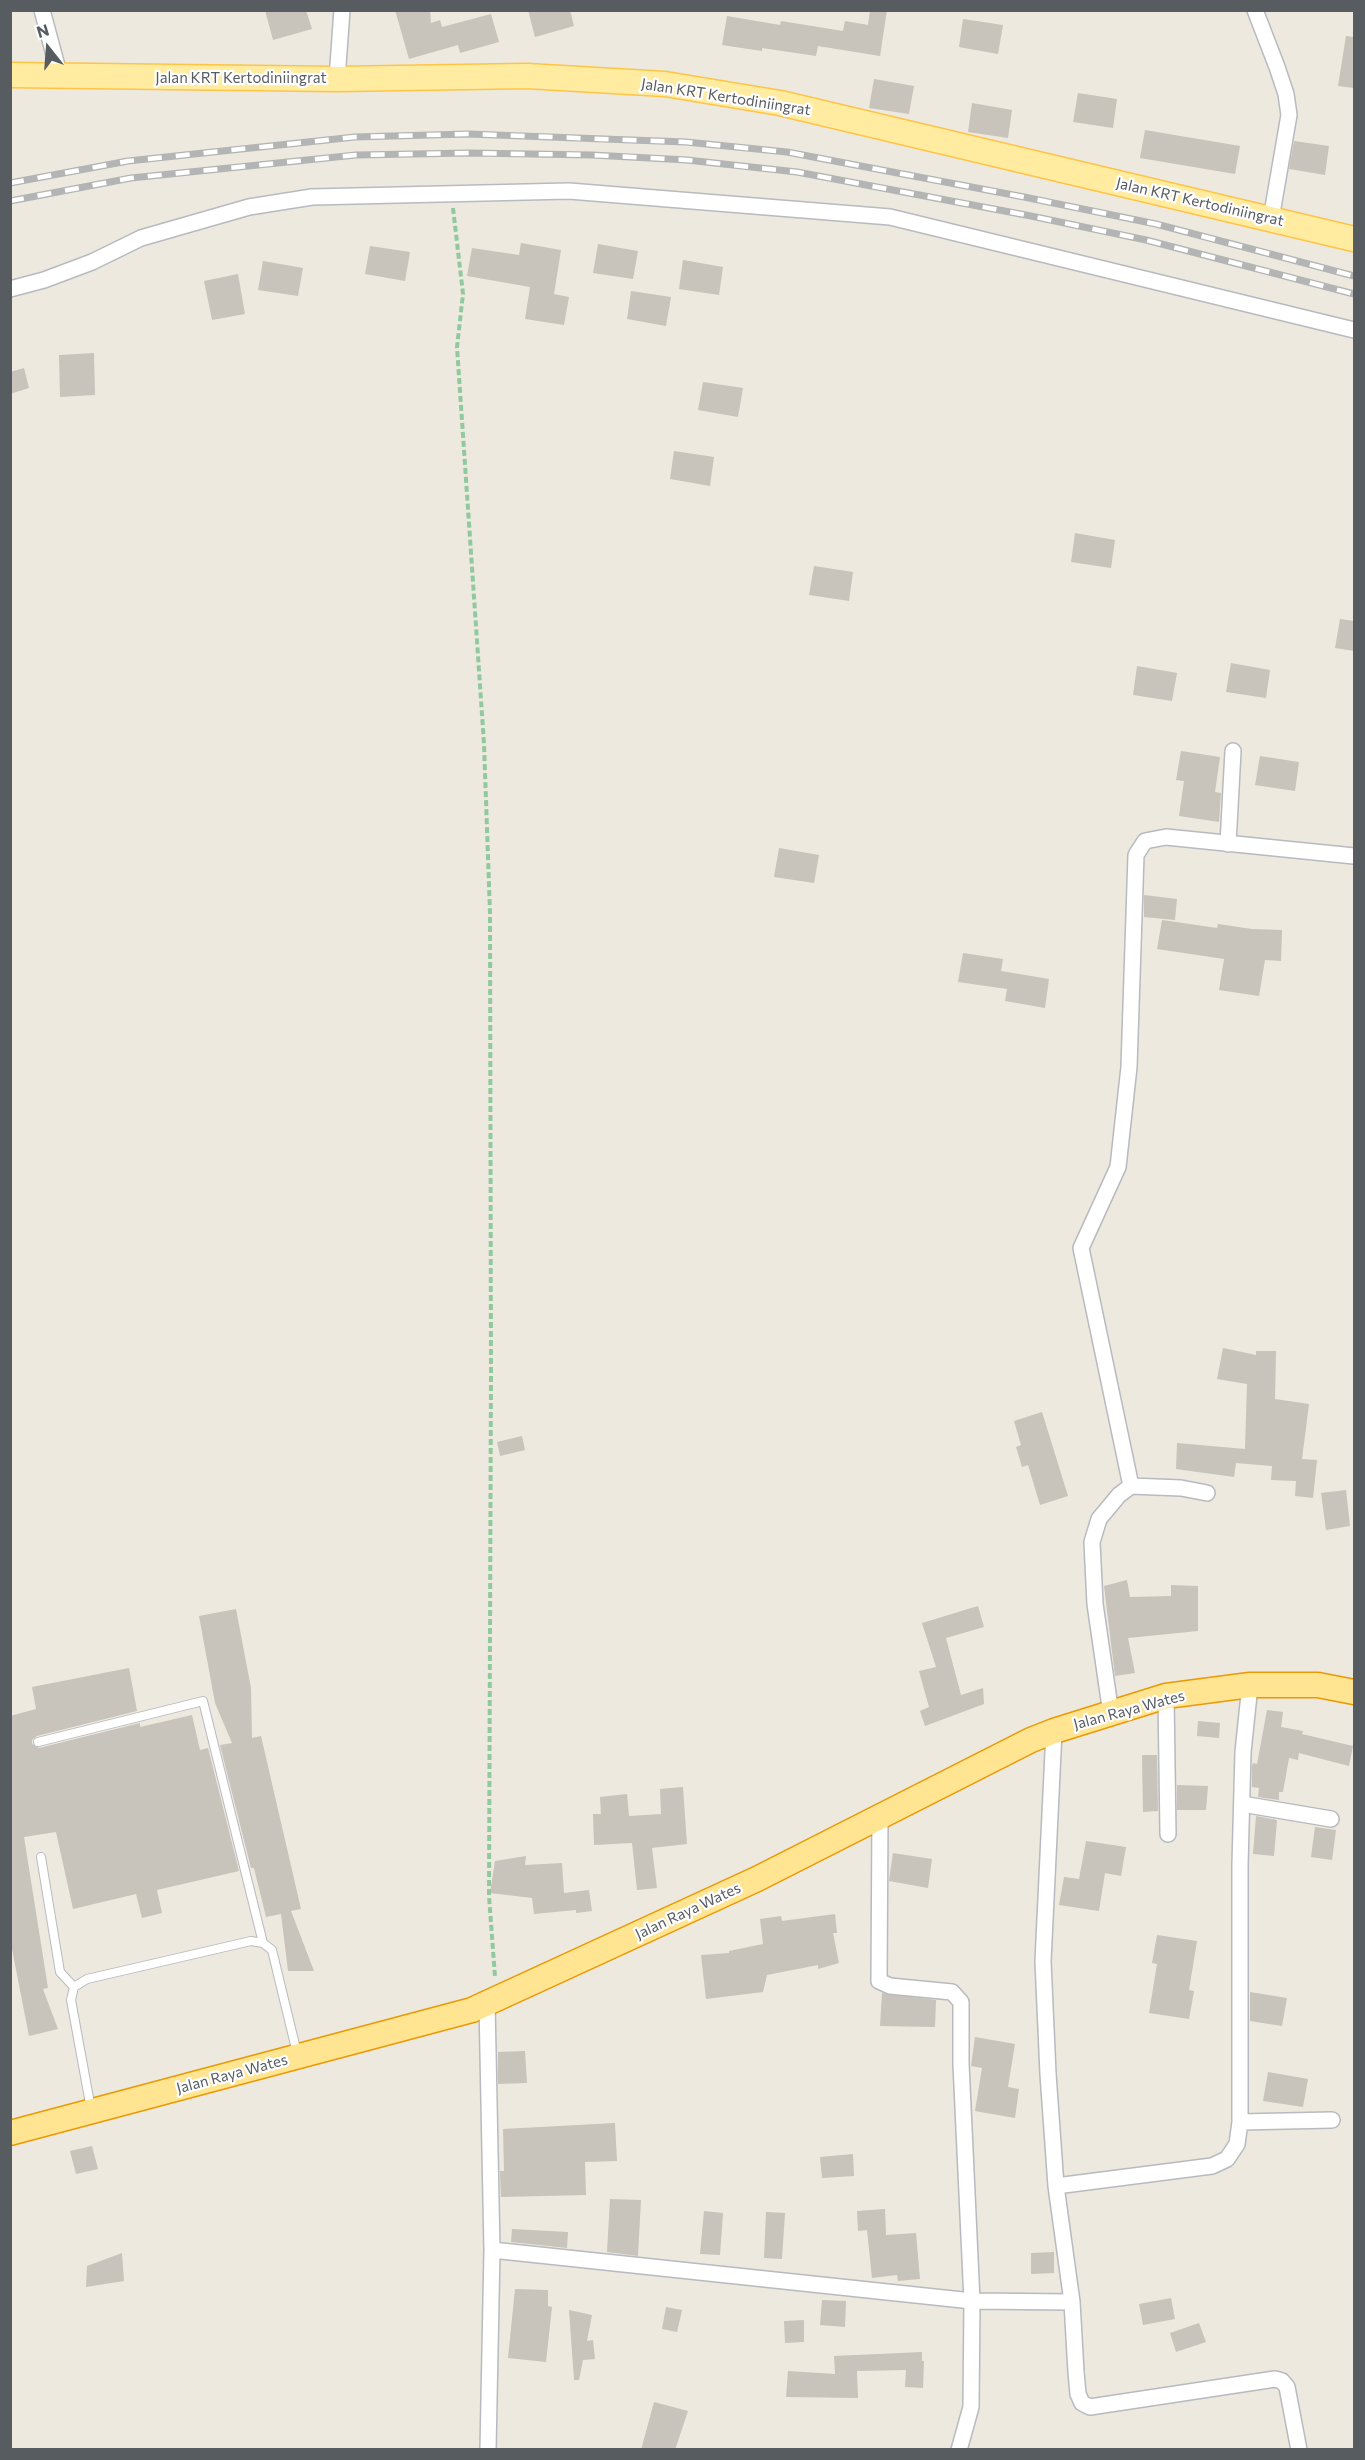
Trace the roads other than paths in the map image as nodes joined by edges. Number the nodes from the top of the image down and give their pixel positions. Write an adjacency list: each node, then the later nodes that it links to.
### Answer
1 (42, 10): 5 (street)
2 (342, 10): 6 (street)
3 (1255, 10): 7 (street)
4 (10, 75): 5 (main road, Jalan KRT Kertodiniingrat)
5 (60, 77): 6 (main road, Jalan KRT Kertodiniingrat)
6 (337, 79): 7 (main road, Jalan KRT Kertodiniingrat)
7 (1270, 219): 8 (main road, Jalan KRT Kertodiniingrat)
8 (1354, 239)
9 (10, 289): 10 (street)
10 (1354, 330)
11 (1233, 751): 12 (street)
12 (1228, 844): 13 (street); 14 (street)
13 (1354, 856)
14 (1131, 1486): 15 (street); 19 (street)
15 (1207, 1492)
16 (1250, 1685): 17 (highway, Jalan Raya Wates); 18 (highway, Jalan Raya Wates); 22 (street)
17 (1354, 1692)
18 (1166, 1696): 19 (highway, Jalan Raya Wates); 25 (street)
19 (1111, 1714): 20 (highway, Jalan Raya Wates)
20 (1054, 1731): 23 (highway, Jalan Raya Wates); 35 (street)
21 (38, 1742): 27 (lane)
22 (1242, 1804): 24 (street); 33 (street)
23 (880, 1816): 29 (highway, Jalan Raya Wates); 37 (street)
24 (1331, 1820)
25 (1168, 1834)
26 (41, 1857): 28 (lane)
27 (263, 1943): 28 (lane); 30 (lane)
28 (74, 1987): 31 (lane)
29 (491, 2001): 30 (highway, Jalan Raya Wates); 36 (street)
30 (298, 2056): 31 (highway, Jalan Raya Wates)
31 (91, 2111): 34 (highway, Jalan Raya Wates)
32 (1332, 2120): 33 (street)
33 (1240, 2122): 35 (street)
34 (10, 2133)
35 (1056, 2186): 38 (street)
36 (492, 2250): 37 (street); 39 (street)
37 (972, 2301): 38 (street); 40 (street)
38 (1072, 2302): 41 (street)
39 (488, 2450)
40 (959, 2450)
41 (1299, 2450)

